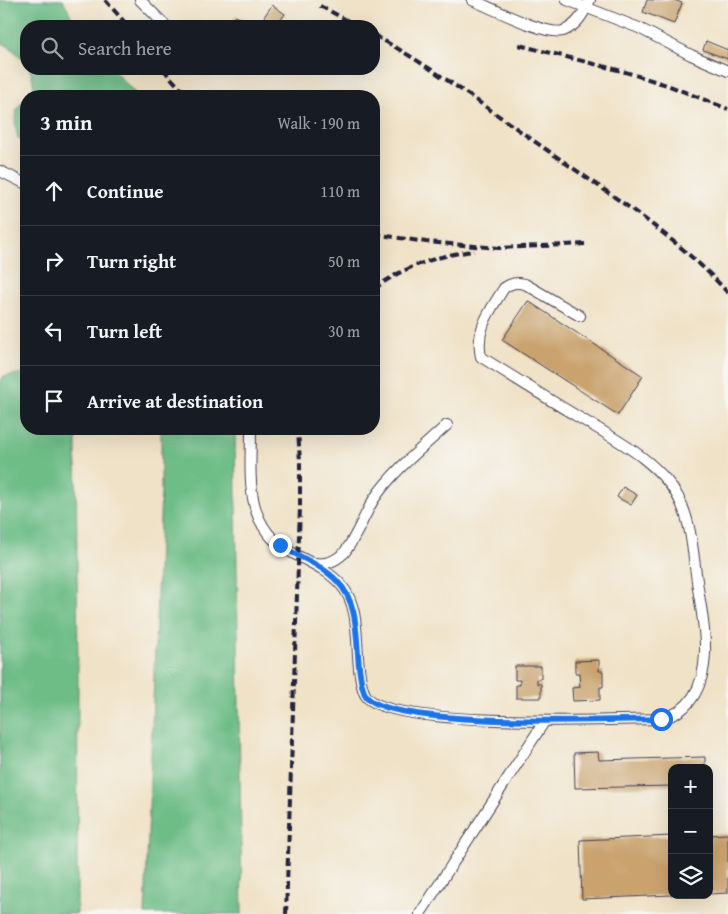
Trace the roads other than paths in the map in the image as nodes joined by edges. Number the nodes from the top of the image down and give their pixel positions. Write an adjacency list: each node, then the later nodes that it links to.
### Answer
1 (140, 0): 5 (lane)
2 (472, 0): 4 (lane)
3 (567, 0): 4 (lane)
4 (588, 4): 6 (lane)
5 (160, 20)
6 (728, 71)
7 (0, 171): 8 (lane)
8 (20, 181)
9 (580, 316): 13 (lane)
10 (447, 425): 12 (lane)
11 (251, 435): 12 (lane)
12 (309, 561): 13 (lane)
13 (544, 722): 14 (lane)
14 (420, 914)

